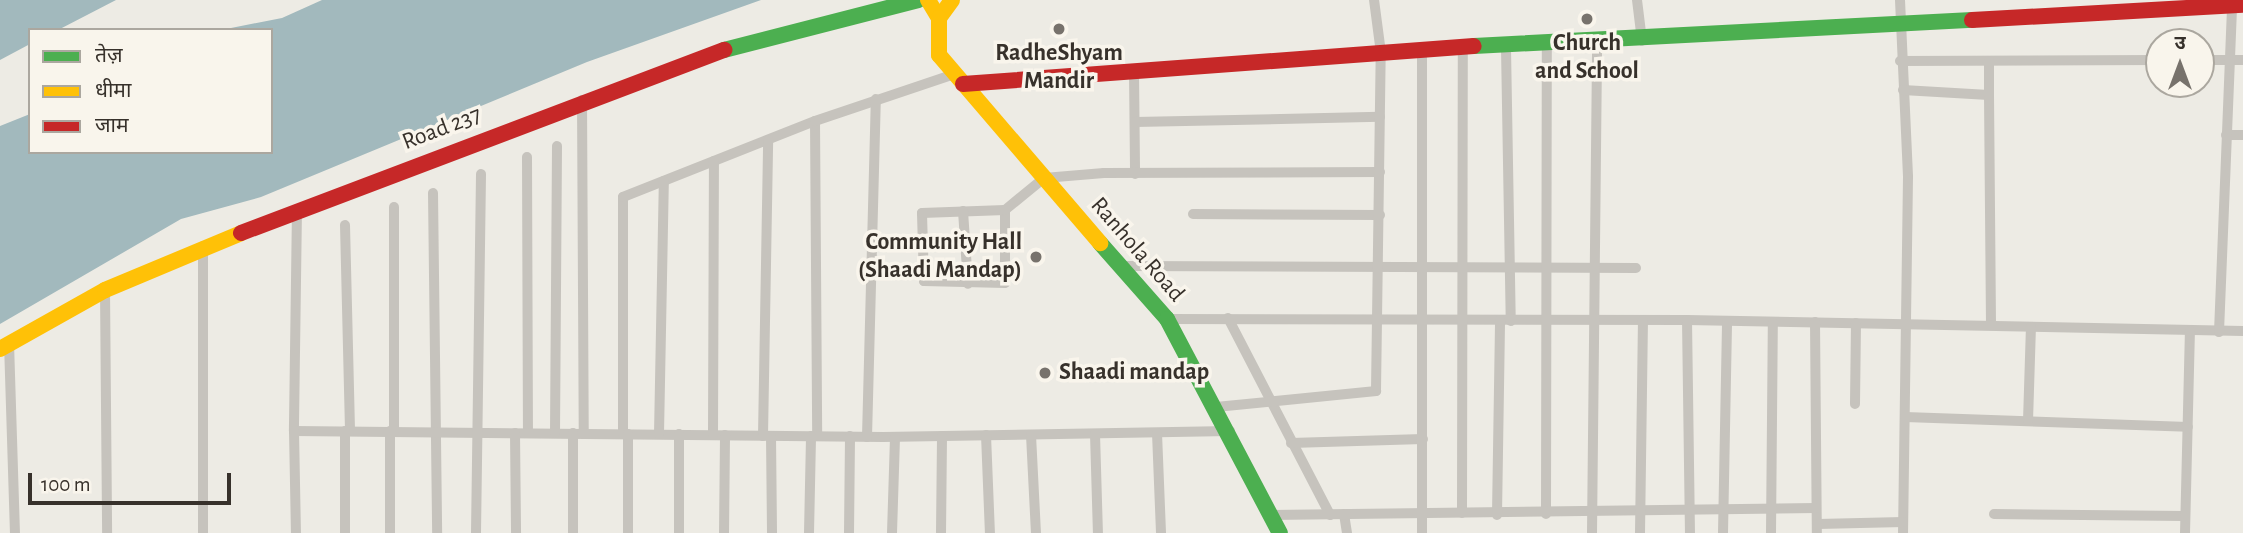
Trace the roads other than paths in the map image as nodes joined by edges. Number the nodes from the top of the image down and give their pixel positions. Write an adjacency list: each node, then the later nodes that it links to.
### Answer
1 (919, 0): 28 (street, Road 237)
2 (928, 0): 8 (street)
3 (952, 0): 8 (street)
4 (1374, 0): 16 (street)
5 (1637, 0): 10 (street)
6 (1900, 0): 9 (street)
7 (2238, 6): 9 (street); 19 (street)
8 (939, 18): 24 (street, Ranhola Road)
9 (1900, 26): 10 (street); 21 (street)
10 (1642, 41): 11 (street)
11 (1597, 43): 12 (street); 58 (street)
12 (1547, 44): 14 (street); 57 (street)
13 (1463, 48): 14 (street); 15 (street); 55 (street)
14 (1506, 48): 56 (street)
15 (1422, 49): 16 (street); 54 (street)
16 (1381, 53): 23 (street); 29 (street)
17 (2145, 60): 22 (street)
18 (2215, 60): 19 (street)
19 (2231, 60): 20 (street); 32 (street)
20 (2243, 60)
21 (1900, 61): 22 (street); 25 (street)
22 (1989, 61): 26 (street)
23 (1134, 72): 24 (street); 31 (street)
24 (959, 79): 27 (street); 41 (street, Ranhola Road)
25 (1903, 90): 26 (street); 76 (street)
26 (1989, 95): 77 (street)
27 (876, 99): 30 (street); 112 (street)
28 (582, 100): 45 (street, Road 237); 98 (street)
29 (1380, 117): 31 (street); 38 (street)
30 (815, 121): 34 (street); 109 (street)
31 (1135, 121): 40 (street)
32 (2226, 135): 33 (street); 81 (street)
33 (2243, 135)
34 (768, 139): 37 (street); 108 (street)
35 (557, 146): 97 (street)
36 (527, 157): 96 (street)
37 (714, 161): 42 (street); 104 (street)
38 (1380, 172): 40 (street); 49 (street)
39 (481, 174): 94 (street)
40 (1135, 174): 41 (street)
41 (1044, 178): 46 (street); 53 (street, Ranhola Road)
42 (664, 181): 101 (street); 102 (street)
43 (433, 193): 92 (street)
44 (394, 207): 91 (street)
45 (297, 209): 51 (street, Road 237); 89 (street)
46 (1005, 210): 47 (street); 60 (street)
47 (964, 211): 60 (street); 60 (street)
48 (1194, 215): 49 (street)
49 (1380, 215): 52 (street)
50 (345, 225): 90 (street)
51 (203, 246): 61 (street, Road 237); 135 (street)
52 (1380, 264): 53 (street); 54 (street); 64 (street)
53 (1122, 266): 62 (street, Ranhola Road)
54 (1423, 266): 55 (street); 65 (street)
55 (1463, 266): 56 (street); 66 (street)
56 (1509, 266): 57 (street); 67 (street)
57 (1546, 266): 58 (street); 68 (street)
58 (1595, 267): 59 (street); 69 (street)
59 (1636, 268)
60 (968, 284)
61 (105, 290): 82 (street, Road 237); 134 (street)
62 (1167, 318): 63 (street); 85 (street, Ranhola Road)
63 (1228, 318): 64 (street); 83 (street)
64 (1380, 318): 65 (street); 83 (street)
65 (1424, 319): 66 (street); 114 (street)
66 (1462, 320): 67 (street); 120 (street)
67 (1506, 320): 68 (street); 129 (street)
68 (1547, 320): 69 (street); 124 (street)
69 (1596, 320): 70 (street); 125 (street)
70 (1643, 320): 71 (street); 121 (street)
71 (1687, 320): 72 (street); 119 (street)
72 (1727, 322): 74 (street); 117 (street)
73 (1815, 322): 74 (street); 75 (street); 116 (street)
74 (1773, 323): 118 (street)
75 (1856, 323): 76 (street); 84 (street)
76 (1906, 324): 77 (street); 86 (street)
77 (1991, 326): 78 (street)
78 (2031, 327): 79 (street); 87 (street)
79 (2190, 331): 81 (street); 88 (street)
80 (2243, 331): 81 (street)
81 (2219, 332)
82 (5, 346): 133 (street)
83 (1267, 398): 85 (street); 115 (street)
84 (1855, 404)
85 (1216, 407): 93 (street, Ranhola Road)
86 (1905, 417): 87 (street); 132 (street)
87 (2028, 421): 88 (street)
88 (2188, 427): 130 (street)
89 (294, 431): 90 (street); 136 (street)
90 (348, 431): 91 (street); 137 (street)
91 (392, 431): 92 (street); 138 (street)
92 (437, 431): 94 (street); 139 (street)
93 (1230, 431): 100 (street); 127 (street, Ranhola Road)
94 (476, 432): 95 (street); 140 (street)
95 (515, 433): 96 (street); 141 (street)
96 (528, 433): 97 (street)
97 (555, 433): 98 (street)
98 (579, 433): 101 (street); 142 (street)
99 (1095, 433): 100 (street); 107 (street); 153 (street)
100 (1157, 433): 154 (street)
101 (626, 434): 102 (street); 143 (street)
102 (659, 435): 103 (street)
103 (679, 435): 104 (street); 144 (street)
104 (713, 435): 105 (street)
105 (725, 435): 108 (street); 145 (street)
106 (986, 435): 107 (street); 111 (street); 151 (street)
107 (1031, 435): 152 (street)
108 (767, 436): 109 (street); 146 (street)
109 (814, 436): 110 (street); 147 (street)
110 (850, 436): 112 (street); 148 (street)
111 (942, 436): 113 (street); 150 (street)
112 (867, 437): 113 (street)
113 (895, 437): 149 (street)
114 (1423, 439): 115 (street); 123 (street)
115 (1291, 443): 128 (street)
116 (1816, 508): 118 (street); 131 (street)
117 (1723, 509): 118 (street); 119 (street); 161 (street)
118 (1772, 509): 162 (street)
119 (1690, 510): 121 (street); 160 (street)
120 (1462, 513): 123 (street); 129 (street)
121 (1640, 513): 125 (street); 159 (street)
122 (1344, 514): 123 (street); 128 (street); 156 (street)
123 (1422, 514): 157 (street)
124 (1546, 514): 125 (street); 129 (street)
125 (1592, 514): 158 (street)
126 (1994, 514): 130 (street)
127 (1271, 515): 128 (street); 155 (street, Ranhola Road)
128 (1331, 515)
129 (1497, 515)
130 (2185, 516): 163 (street)
131 (1818, 528): 132 (street)
132 (1903, 528)
133 (15, 533)
134 (107, 533)
135 (203, 533)
136 (296, 533)
137 (345, 533)
138 (390, 533)
139 (437, 533)
140 (476, 533)
141 (516, 533)
142 (573, 533)
143 (628, 533)
144 (679, 533)
145 (724, 533)
146 (772, 533)
147 (809, 533)
148 (849, 533)
149 (892, 533)
150 (941, 533)
151 (990, 533)
152 (1036, 533)
153 (1098, 533)
154 (1161, 533)
155 (1280, 533)
156 (1346, 533)
157 (1422, 533)
158 (1592, 533)
159 (1640, 533)
160 (1690, 533)
161 (1723, 533)
162 (1771, 533)
163 (2185, 533)

